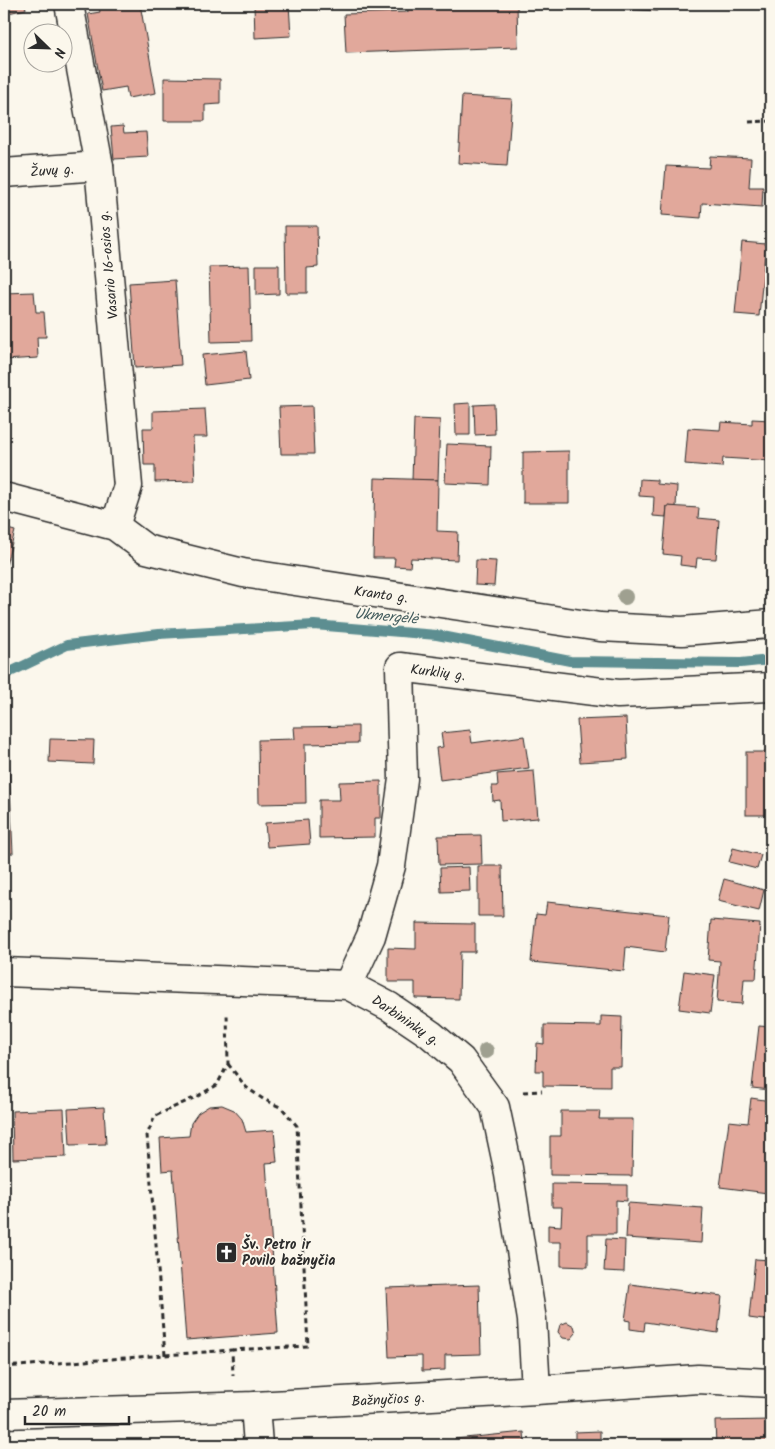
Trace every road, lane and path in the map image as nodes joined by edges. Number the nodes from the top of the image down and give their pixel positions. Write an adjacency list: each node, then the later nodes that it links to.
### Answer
1 (69, 4): 4 (street, Vasario 16-osios g.)
2 (771, 121): 3 (path)
3 (749, 122)
4 (99, 166): 5 (street, Žuvų g.); 7 (street, Vasario 16-osios g.)
5 (4, 173)
6 (4, 496): 7 (street, Kranto g.)
7 (115, 526): 8 (street, Kranto g.)
8 (771, 624)
9 (771, 687): 11 (street, Kurklių g.)
10 (4, 972): 11 (street, Darbininkų g.)
11 (348, 985): 21 (street, Darbininkų g.)
12 (227, 1034): 13 (path)
13 (228, 1064): 16 (path); 17 (path)
14 (542, 1091): 15 (path)
15 (520, 1092)
16 (232, 1350): 17 (path); 19 (path)
17 (165, 1355): 18 (path)
18 (4, 1367)
19 (233, 1380)
20 (771, 1383): 21 (street, Bažnyčios g.)
21 (536, 1390): 22 (street, Bažnyčios g.)
22 (255, 1406): 23 (street, Bažnyčios g.); 24 (street)
23 (4, 1414)
24 (258, 1445)

